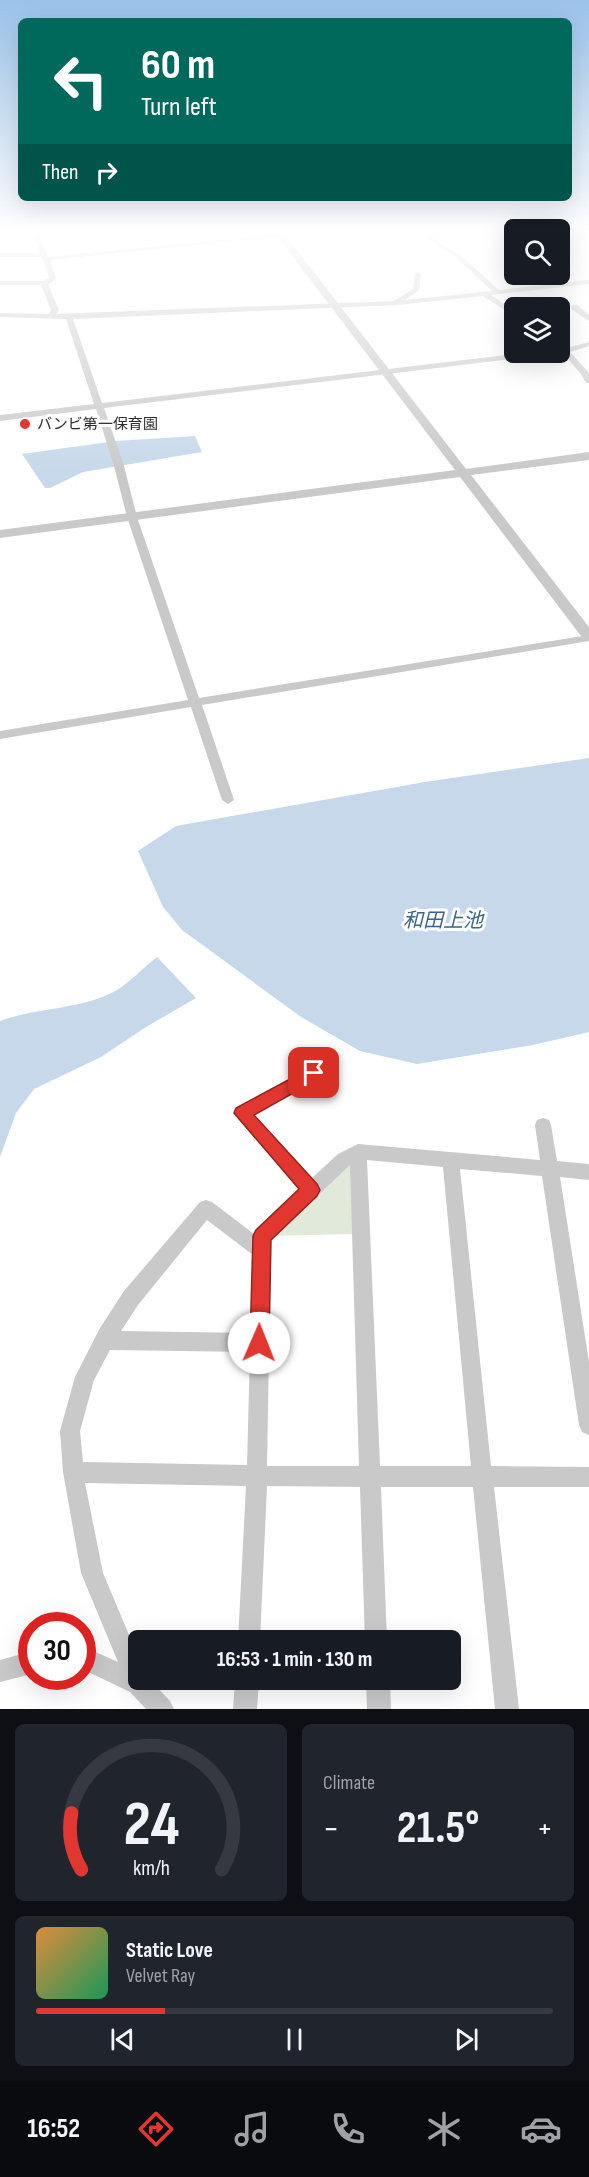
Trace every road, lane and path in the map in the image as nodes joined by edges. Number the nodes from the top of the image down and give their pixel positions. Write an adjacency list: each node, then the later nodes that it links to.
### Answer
1 (54, 312): 5 (street)
2 (182, 312): 6 (street)
3 (339, 312): 11 (street)
4 (0, 315): 5 (street)
5 (52, 315): 6 (street)
6 (69, 316): 13 (street)
7 (589, 344): 8 (street)
8 (570, 349)
9 (504, 359): 11 (street)
10 (570, 360): 12 (street)
11 (385, 373): 13 (street); 16 (street)
12 (588, 377)
13 (97, 406): 14 (street); 17 (street)
14 (0, 418)
15 (589, 456): 16 (street)
16 (462, 473): 17 (street); 19 (street)
17 (132, 518): 18 (street); 20 (street)
18 (0, 534)
19 (589, 638): 20 (street)
20 (196, 702): 21 (street); 22 (street)
21 (0, 735)
22 (228, 800)
23 (314, 1073): 29 (street)
24 (543, 1125): 27 (street)
25 (358, 1152): 26 (street); 29 (street); 36 (street)
26 (452, 1160): 27 (street); 37 (street)
27 (548, 1167): 28 (street); 33 (street)
28 (589, 1172)
29 (311, 1190): 30 (street)
30 (261, 1250): 31 (street); 32 (street)
31 (104, 1340): 32 (street); 34 (street)
32 (259, 1343): 35 (street)
33 (589, 1425)
34 (73, 1472): 35 (street); 41 (street)
35 (257, 1476): 36 (street); 39 (street)
36 (371, 1476): 37 (street); 40 (street)
37 (482, 1476): 38 (street); 52 (street)
38 (589, 1478)
39 (250, 1630)
40 (376, 1630)
41 (128, 1660)
42 (96, 1664): 45 (street)
43 (18, 1666): 44 (street)
44 (0, 1671)
45 (128, 1679)
46 (144, 1690): 49 (street)
47 (247, 1690): 50 (street)
48 (378, 1690): 51 (street)
49 (162, 1709)
50 (246, 1709)
51 (379, 1709)
52 (507, 1709)

